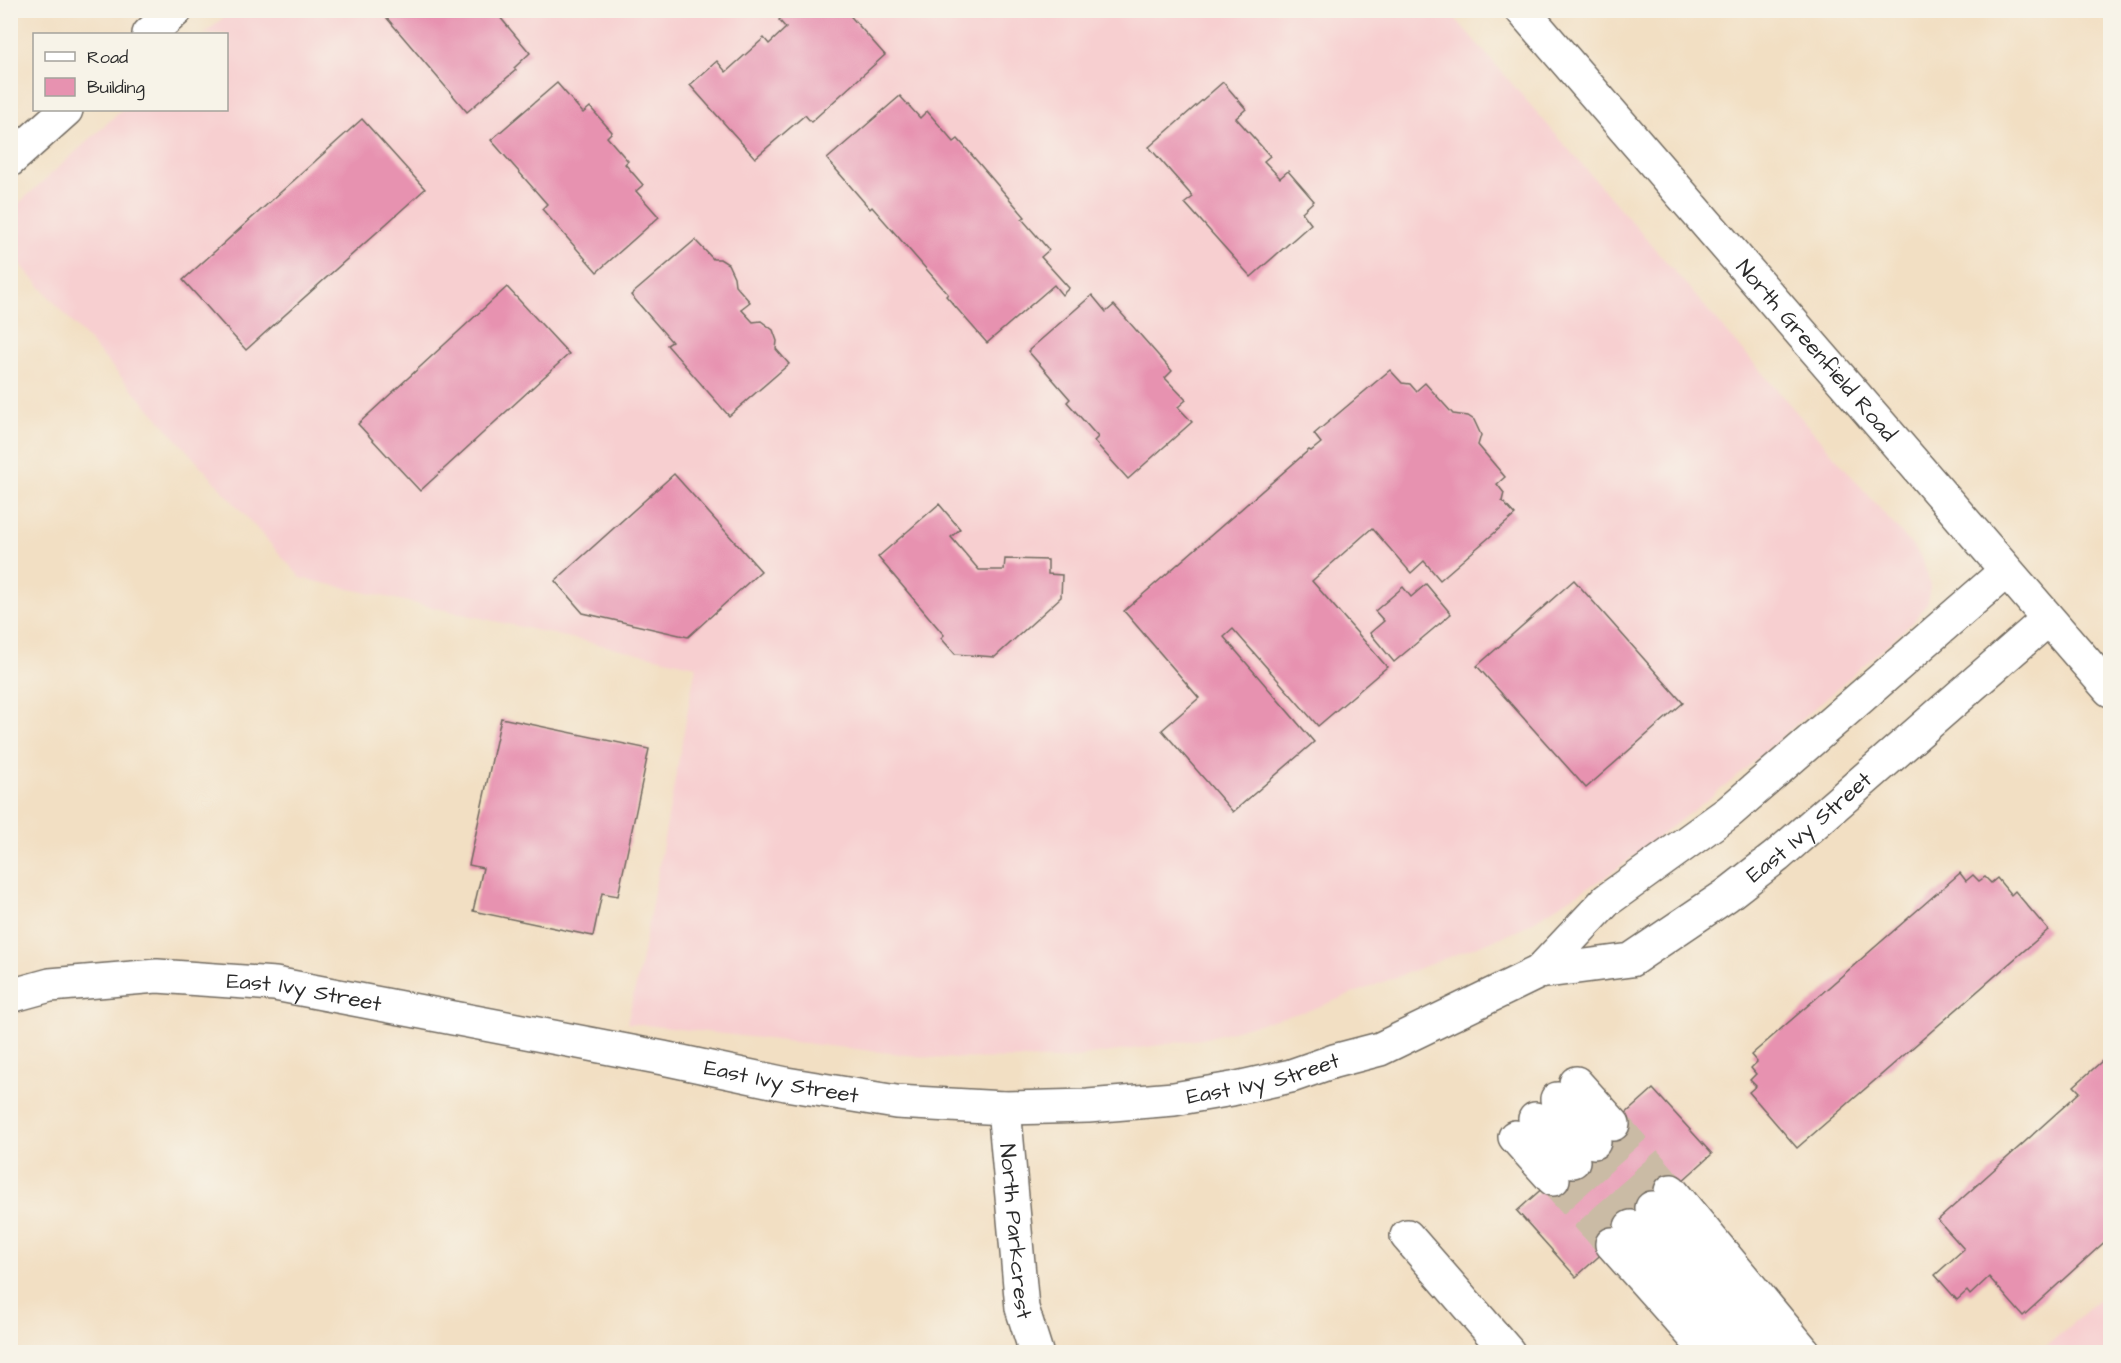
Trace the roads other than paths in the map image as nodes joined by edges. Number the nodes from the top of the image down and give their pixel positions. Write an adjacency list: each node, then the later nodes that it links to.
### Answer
1 (176, 10): 3 (street)
2 (1522, 10): 6 (street, North Greenfield Road)
3 (150, 33)
4 (65, 111): 5 (street)
5 (10, 160)
6 (2006, 571): 7 (street, North Greenfield Road); 9 (street, East Ivy Street)
7 (2048, 619): 8 (street, North Greenfield Road); 9 (street, East Ivy Street)
8 (2110, 690)
9 (1539, 972): 11 (street, East Ivy Street)
10 (10, 996): 11 (street, East Ivy Street)
11 (1004, 1108): 15 (street, North Parkcrest)
12 (1546, 1110): 12 (street)
13 (1641, 1218): 17 (street); 18 (street); 19 (street); 20 (street)
14 (1407, 1236): 16 (street)
15 (1036, 1353)
16 (1508, 1353)
17 (1708, 1353)
18 (1741, 1353)
19 (1772, 1353)
20 (1804, 1353)

